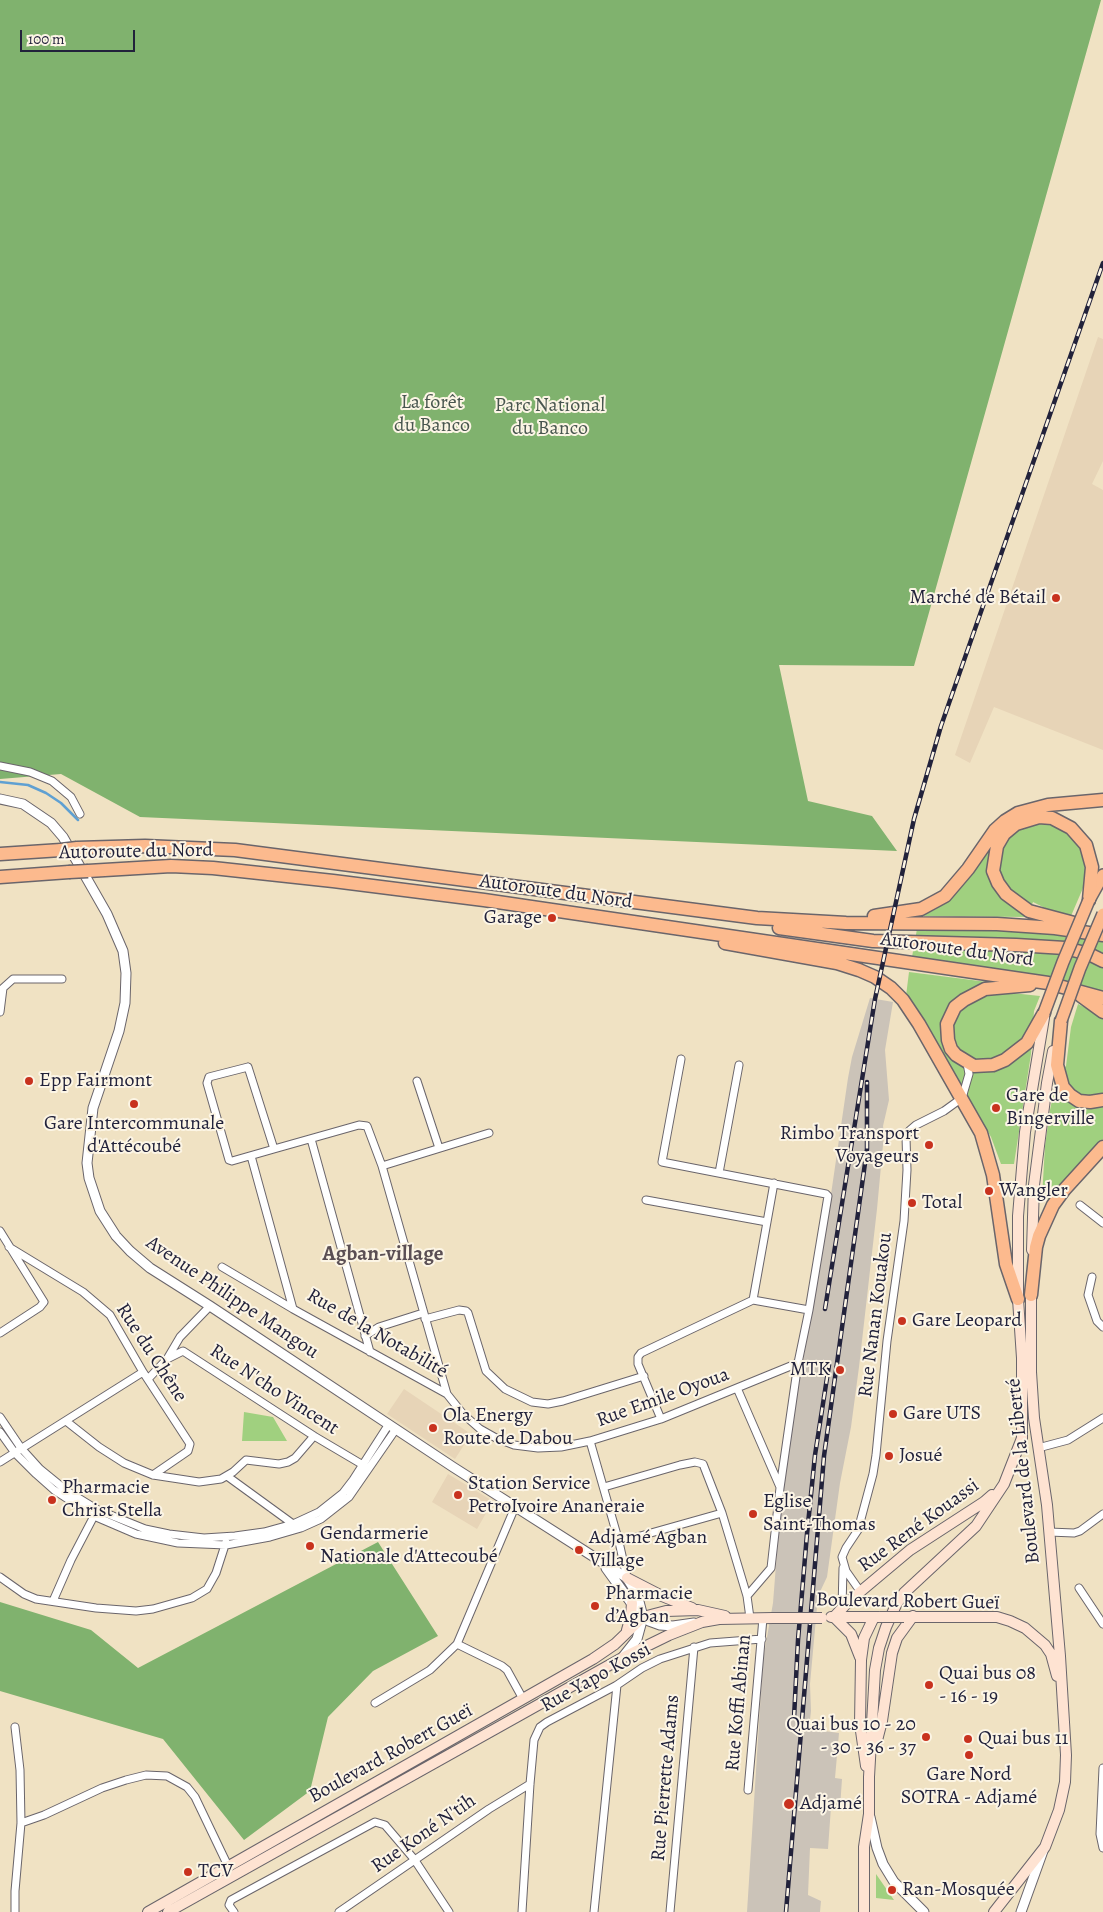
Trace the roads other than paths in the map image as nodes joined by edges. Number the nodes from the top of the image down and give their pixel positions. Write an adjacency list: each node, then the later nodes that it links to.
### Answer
1 (0, 766): 4 (street)
2 (0, 799): 50 (street, Avenue Philippe Mangou)
3 (1103, 800): 11 (highway)
4 (80, 814)
5 (0, 854): 9 (highway, Autoroute du Nord, bridge)
6 (1103, 875): 8 (main road)
7 (0, 877): 13 (highway, Autoroute du Nord, bridge)
8 (1089, 900): 12 (highway); 22 (main road, bridge)
9 (653, 906): 11 (highway, Autoroute du Nord); 15 (highway)
10 (1103, 914): 23 (main road, bridge)
11 (846, 923): 14 (highway, Autoroute du Nord)
12 (1103, 928)
13 (692, 931): 17 (highway, Autoroute du Nord); 28 (highway)
14 (1103, 935)
15 (1103, 961)
16 (62, 979): 20 (street)
17 (1048, 983): 18 (highway, Autoroute du Nord); 25 (highway)
18 (1071, 989): 19 (highway, Autoroute du Nord); 21 (highway)
19 (1103, 998)
20 (0, 1012)
21 (1103, 1012)
22 (1044, 1013): 25 (highway); 48 (main road)
23 (1061, 1020): 29 (highway); 47 (main road, Boulevard de la Liberté)
24 (681, 1059): 37 (street)
25 (967, 1063): 28 (street)
26 (738, 1065): 37 (street)
27 (417, 1081): 33 (street)
28 (962, 1098): 48 (highway); 92 (street, Rue Nanan Kouakou)
29 (1103, 1100)
30 (489, 1133): 33 (street)
31 (311, 1139): 34 (street, Rue Emile Oyoua); 36 (street, Rue Emile Oyoua); 56 (street)
32 (1103, 1146): 47 (highway)
33 (439, 1148): 36 (street)
34 (274, 1149): 35 (street, Rue Emile Oyoua); 35 (street, Rue Emile Oyoua)
35 (251, 1156): 51 (street, Rue de la Notabilité)
36 (382, 1166): 53 (street, Rue Emile Oyoua)
37 (719, 1173): 38 (street)
38 (774, 1183): 41 (street); 52 (street)
39 (646, 1200): 41 (street)
40 (1080, 1205): 42 (street)
41 (767, 1222): 49 (street)
42 (1103, 1223)
43 (0, 1231): 44 (street)
44 (9, 1247): 55 (street); 60 (street, Rue du Chêne)
45 (222, 1267): 51 (street)
46 (1092, 1277): 54 (street)
47 (1031, 1295): 73 (main road, Boulevard de la Liberté)
48 (1018, 1299): 79 (main road)
49 (753, 1300): 52 (street); 61 (street)
50 (210, 1306): 58 (street); 69 (street, Avenue Philippe Mangou)
51 (293, 1309): 57 (street, Rue de la Notabilité)
52 (809, 1310): 59 (street)
53 (424, 1316): 56 (street); 61 (street); 64 (street, Rue Emile Oyoua)
54 (1103, 1327)
55 (0, 1332)
56 (364, 1336): 57 (street)
57 (370, 1352): 64 (street, Rue de la Notabilité)
58 (167, 1359): 62 (street); 71 (street, Rue N'cho Vincent)
59 (798, 1363): 63 (street, Rue Emile Oyoua); 81 (street)
60 (142, 1372): 62 (street, Rue du Chêne); 68 (street)
61 (644, 1376): 67 (street)
62 (148, 1379): 77 (street, Rue du Chêne)
63 (737, 1388): 67 (street, Rue Emile Oyoua); 81 (street)
64 (447, 1394): 72 (street, Rue Emile Oyoua)
65 (0, 1418): 74 (street)
66 (1103, 1418): 73 (street)
67 (661, 1419): 72 (street, Rue Emile Oyoua)
68 (66, 1420): 74 (street); 77 (street)
69 (392, 1426): 76 (street); 82 (street, Avenue Philippe Mangou); 90 (street)
70 (0, 1432): 74 (street)
71 (314, 1436): 76 (street, Rue N'cho Vincent); 78 (street)
72 (590, 1441): 80 (street)
73 (1038, 1448): 87 (main road, Boulevard de la Liberté)
74 (18, 1451): 75 (street); 85 (street); 88 (street)
75 (0, 1462)
76 (363, 1465): 86 (street)
77 (154, 1474): 78 (street)
78 (227, 1476): 86 (street)
79 (1004, 1484): 96 (main road, Rue René Kouassi); 122 (main road)
80 (604, 1487): 83 (street); 89 (street)
81 (780, 1488): 97 (street)
82 (515, 1507): 91 (street, Avenue Philippe Mangou); 113 (street)
83 (722, 1513): 89 (street); 97 (street)
84 (1103, 1514): 87 (street)
85 (94, 1516): 90 (street); 98 (street)
86 (293, 1524): 88 (street)
87 (1049, 1532): 119 (main road, Boulevard de la Liberté)
88 (227, 1537): 90 (street)
89 (619, 1542): 94 (street)
90 (226, 1545): 98 (street)
91 (602, 1563): 94 (street, Avenue Philippe Mangou); 99 (street, Avenue Philippe Mangou)
92 (843, 1565): 96 (street); 100 (street, Rue Nanan Kouakou)
93 (0, 1577): 98 (street)
94 (627, 1578): 101 (main road); 102 (street)
95 (1079, 1588): 110 (street)
96 (860, 1591): 100 (main road, Rue René Kouassi)
97 (747, 1596): 107 (street)
98 (53, 1601)
99 (632, 1603): 102 (street, Avenue Philippe Mangou); 111 (main road)
100 (842, 1609): 103 (main road, Rue René Kouassi)
101 (698, 1610): 102 (main road, Boulevard Robert Gueï); 106 (main road, Boulevard Robert Gueï)
102 (643, 1617): 109 (street); 111 (main road, Boulevard Robert Gueï); 115 (street, Boulevard Robert Gueï)
103 (834, 1617): 104 (main road, Boulevard Robert Gueï); 108 (main road, Boulevard Robert Gueï, bridge); 116 (main road)
104 (877, 1617): 105 (main road, Boulevard Robert Gueï, bridge); 116 (main road)
105 (916, 1617): 119 (main road, Boulevard Robert Gueï); 122 (main road)
106 (736, 1618): 107 (main road, Boulevard Robert Gueï); 109 (main road, Boulevard Robert Gueï)
107 (750, 1618): 108 (main road, Boulevard Robert Gueï)
108 (768, 1618): 112 (street, Rue Koffi Abinan)
109 (702, 1622): 115 (main road, Boulevard Robert Gueï)
110 (1103, 1624)
111 (622, 1637): 118 (main road, Boulevard Robert Gueï)
112 (762, 1639): 114 (street, Rue Yapo Kossi); 126 (street, Rue Koffi Abinan)
113 (456, 1644): 118 (street); 120 (street)
114 (694, 1647): 117 (street, Rue Yapo Kossi); 141 (street, Rue Pierrette Adams)
115 (622, 1658): 135 (main road, Boulevard Robert Gueï)
116 (861, 1660): 124 (main road)
117 (616, 1685): 125 (street, Rue Yapo Kossi); 140 (street)
118 (524, 1699): 132 (main road, Boulevard Robert Gueï)
119 (1064, 1699): 129 (main road, Boulevard de la Liberté)
120 (375, 1703)
121 (15, 1727): 128 (street)
122 (870, 1765): 124 (main road)
123 (1103, 1768): 130 (street)
124 (869, 1777): 127 (main road)
125 (530, 1784): 131 (street, Rue Koné N'tih); 139 (street, Rue Yapo Kossi)
126 (748, 1790)
127 (869, 1814): 142 (main road); 143 (street)
128 (22, 1823): 132 (street); 133 (street)
129 (1045, 1847): 144 (main road); 145 (street, Boulevard de la Liberté)
130 (1103, 1848)
131 (414, 1859): 136 (street); 137 (street, Rue Koné N'tih); 138 (street)
132 (228, 1866): 134 (main road, Boulevard Robert Gueï)
133 (16, 1912)
134 (148, 1912)
135 (168, 1912)
136 (234, 1912)
137 (339, 1912)
138 (449, 1912)
139 (522, 1912)
140 (594, 1912)
141 (670, 1912)
142 (864, 1912)
143 (924, 1912)
144 (994, 1912)
145 (1021, 1912)

